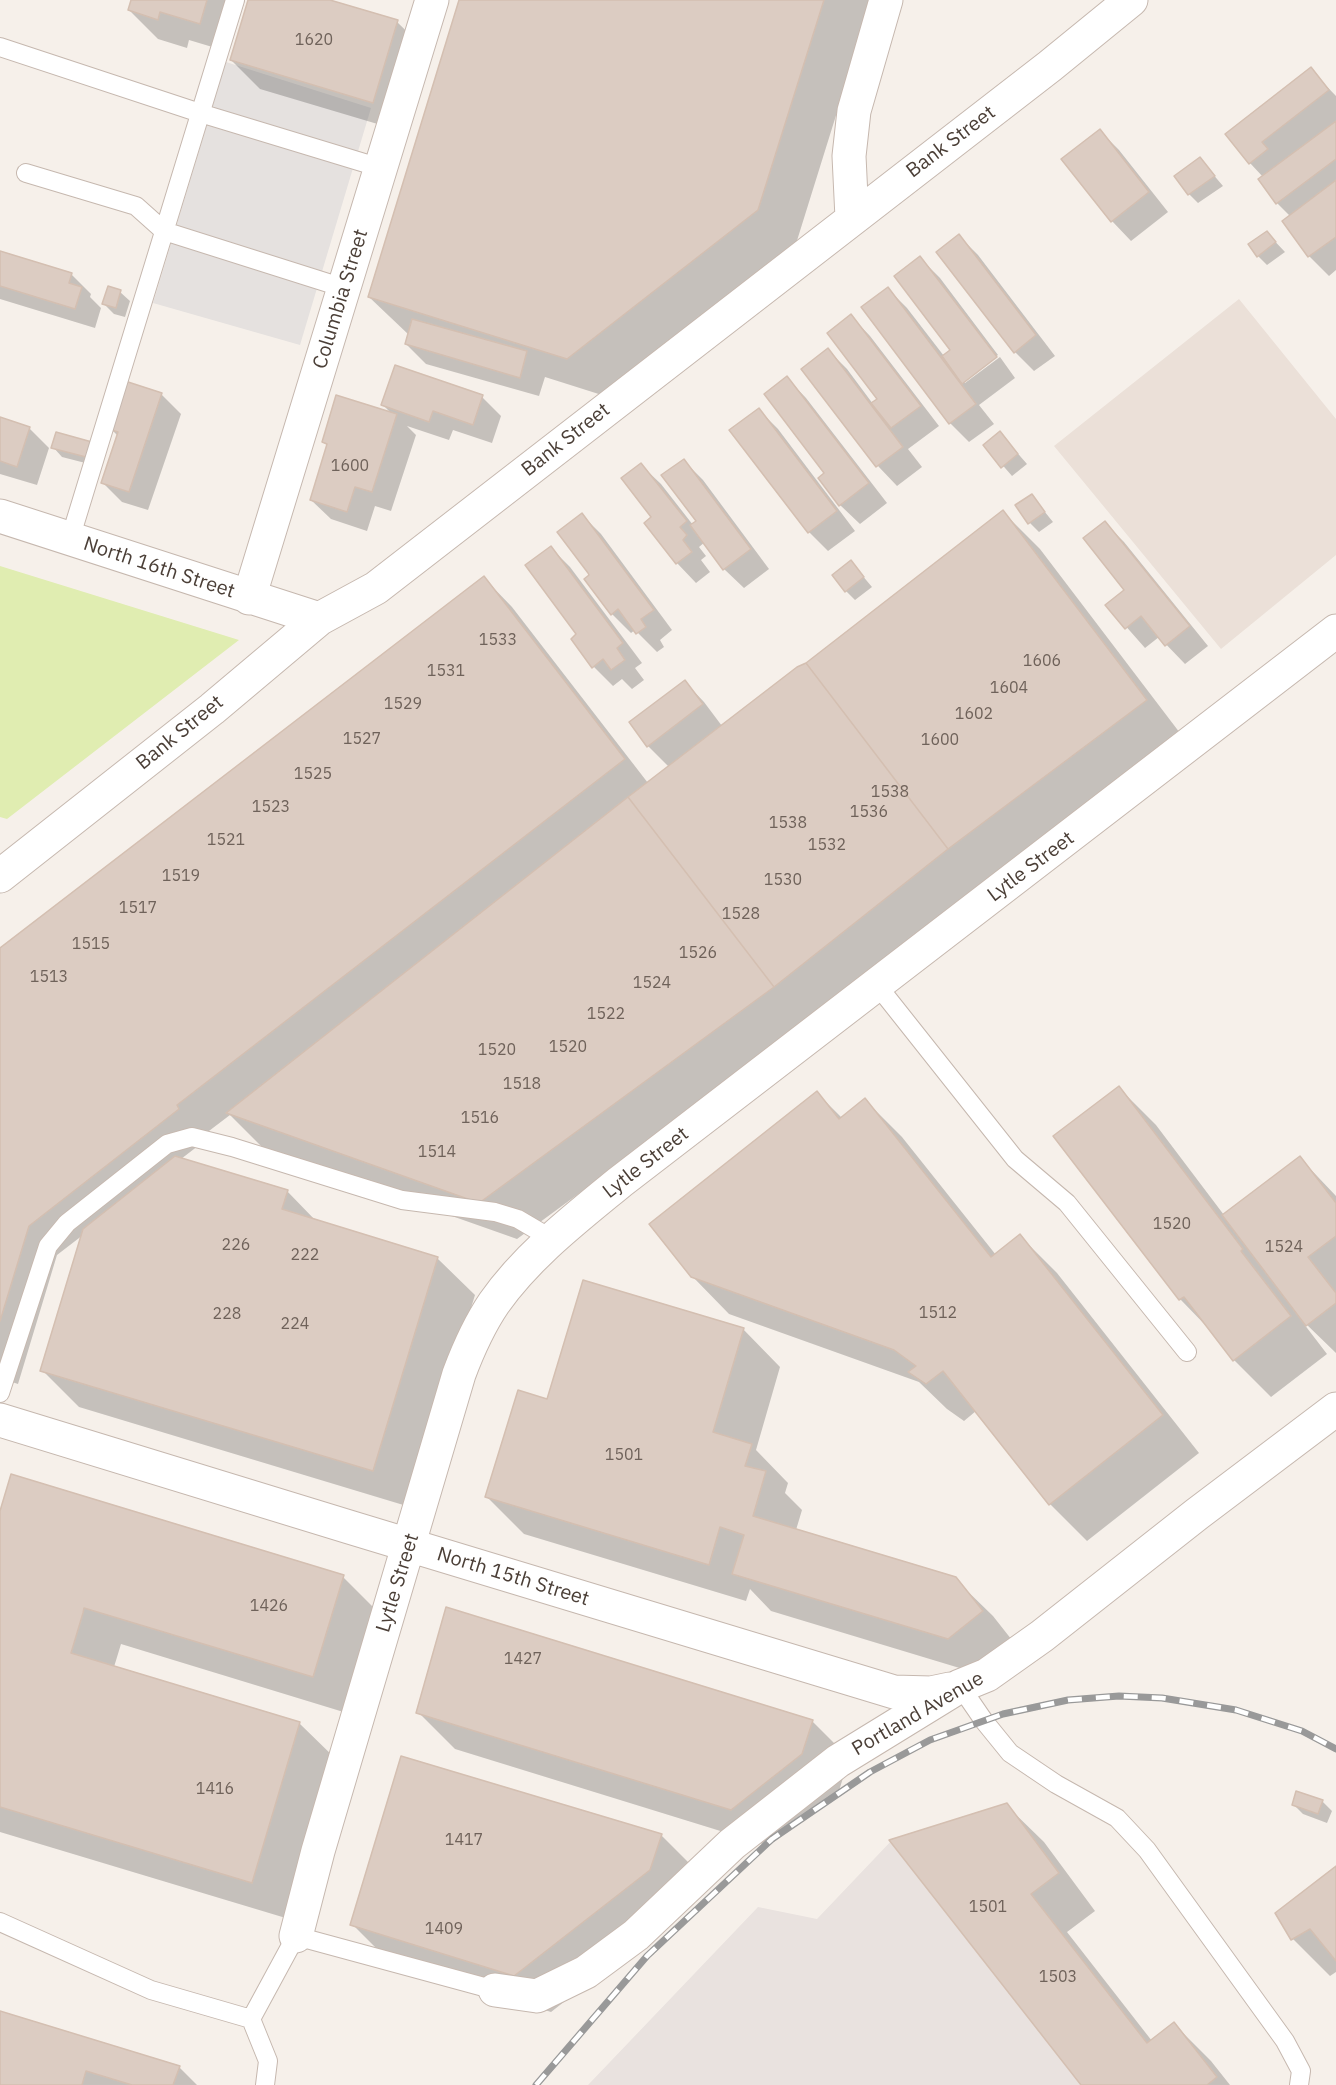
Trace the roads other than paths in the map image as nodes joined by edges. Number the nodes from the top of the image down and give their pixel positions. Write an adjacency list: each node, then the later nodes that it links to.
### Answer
1 (235, 0): 6 (lane)
2 (432, 0): 7 (street, Columbia Street)
3 (886, 0): 9 (street)
4 (1131, 0): 9 (street, Bank Street)
5 (0, 47): 6 (lane)
6 (200, 113): 7 (lane); 10 (lane)
7 (381, 168): 11 (street, Columbia Street)
8 (26, 173): 10 (lane)
9 (852, 218): 15 (street, Bank Street)
10 (164, 231): 11 (lane); 13 (lane)
11 (344, 288): 14 (street, Columbia Street)
12 (0, 516): 13 (street, North 16th Street)
13 (70, 539): 14 (street, North 16th Street)
14 (249, 597): 15 (street, North 16th Street)
15 (319, 619): 17 (street, Bank Street)
16 (1336, 631): 18 (street, Lytle Street)
17 (0, 876)
18 (877, 985): 19 (street, Lytle Street); 20 (lane)
19 (552, 1239): 21 (lane); 24 (street, Lytle Street)
20 (1186, 1352)
21 (0, 1393)
22 (1336, 1409): 25 (street, Portland Avenue)
23 (0, 1420): 24 (street, North 15th Street)
24 (410, 1545): 25 (street, North 15th Street); 27 (street, Lytle Street)
25 (960, 1686): 28 (street, Portland Avenue); 31 (lane)
26 (0, 1922): 29 (lane)
27 (296, 1936): 28 (lane); 29 (lane)
28 (495, 1990)
29 (250, 2019): 30 (lane)
30 (265, 2085)
31 (1299, 2085)

